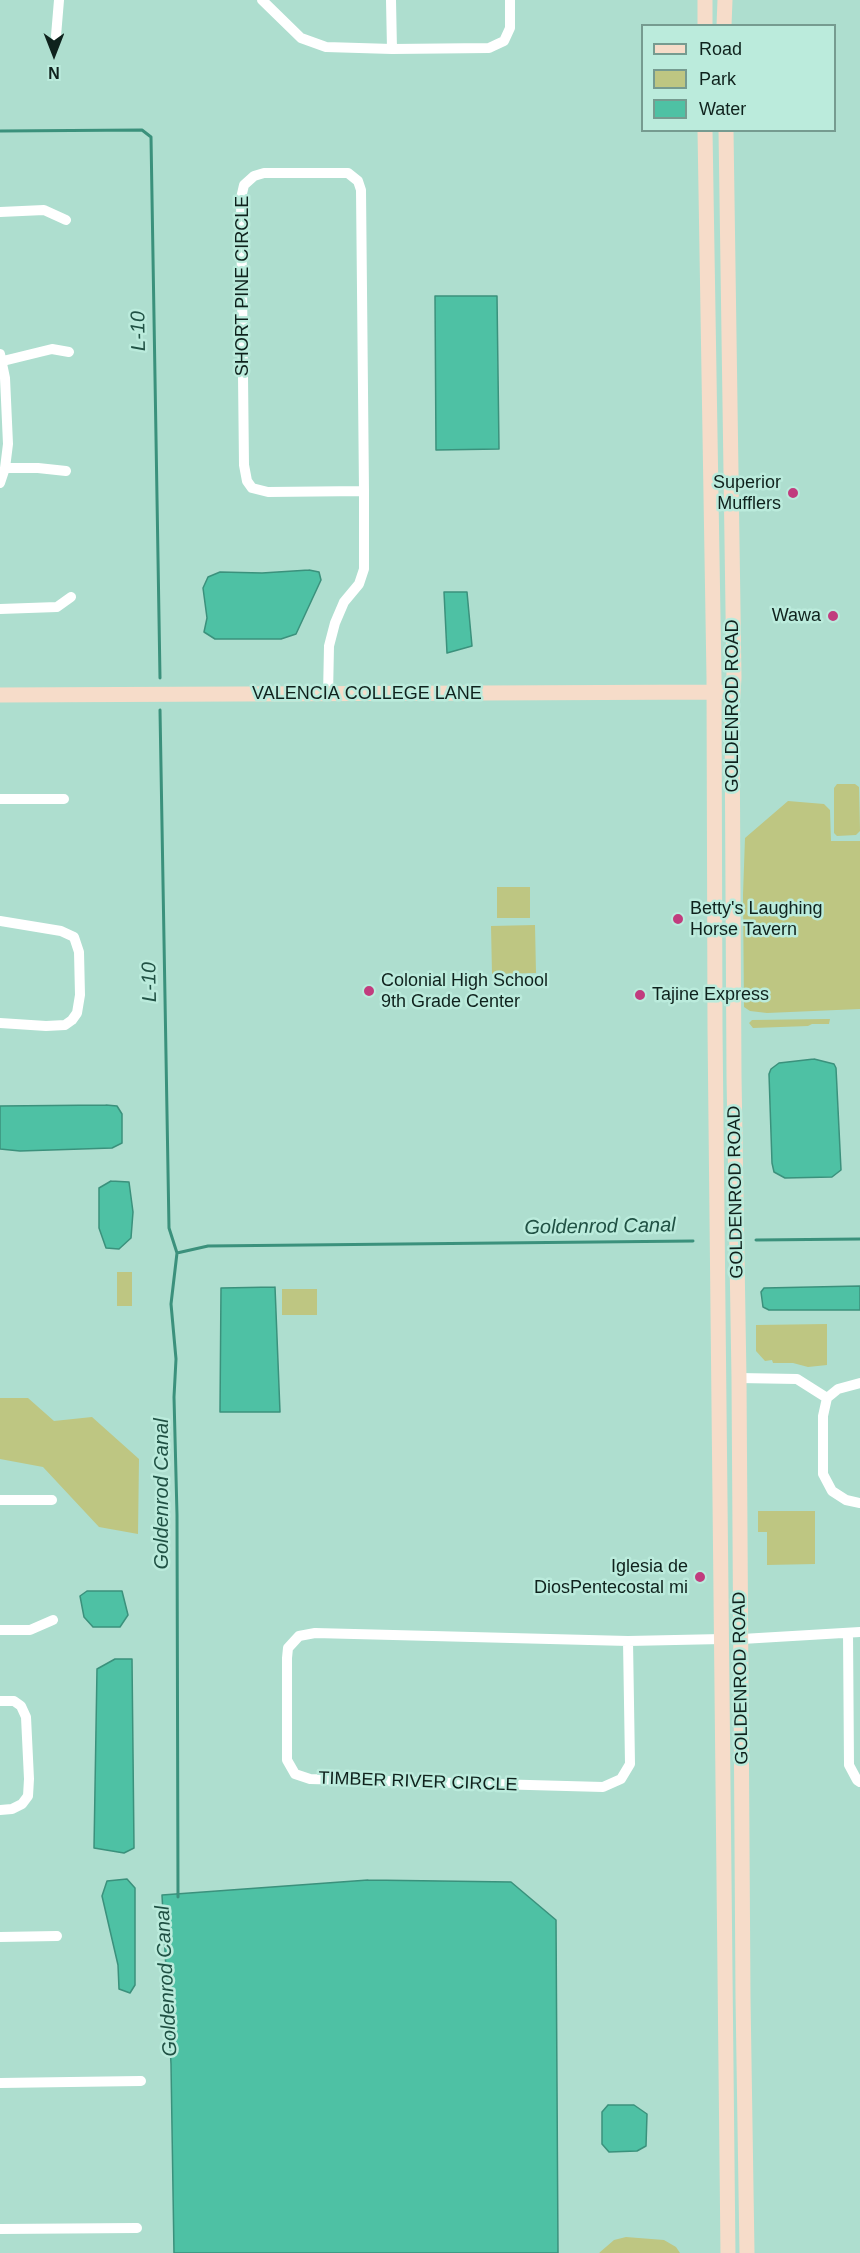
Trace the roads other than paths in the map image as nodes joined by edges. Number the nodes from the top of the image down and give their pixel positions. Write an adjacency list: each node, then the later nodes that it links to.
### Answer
1 (59, 0): 9 (street)
2 (262, 0): 10 (street)
3 (391, 0): 10 (street)
4 (510, 0): 10 (street)
5 (715, 3): 6 (main road); 7 (main road); 8 (main road)
6 (706, 24)
7 (717, 24)
8 (723, 24)
9 (56, 36)
10 (392, 49)
11 (705, 132): 15 (main road, GOLDENROD ROAD)
12 (726, 132): 18 (main road, GOLDENROD ROAD)
13 (0, 212): 14 (street)
14 (66, 220)
15 (708, 343): 18 (main road); 26 (main road, GOLDENROD ROAD)
16 (69, 352): 17 (street)
17 (1, 357): 19 (street)
18 (729, 370): 25 (main road, GOLDENROD ROAD)
19 (5, 468): 20 (street); 21 (street)
20 (66, 471)
21 (0, 483)
22 (364, 491): 22 (street, SHORT PINE CIRCLE); 28 (street, SHORT PINE CIRCLE)
23 (71, 597): 24 (street)
24 (0, 609)
25 (733, 692): 26 (main road, VALENCIA COLLEGE LANE); 34 (main road, GOLDENROD ROAD)
26 (714, 693): 28 (main road, VALENCIA COLLEGE LANE); 33 (main road, GOLDENROD ROAD)
27 (0, 695): 28 (main road, VALENCIA COLLEGE LANE)
28 (328, 695)
29 (0, 799): 30 (street)
30 (64, 799)
31 (0, 921): 32 (street)
32 (0, 1023)
33 (715, 1028): 34 (main road); 35 (main road, GOLDENROD ROAD)
34 (735, 1050): 36 (main road, GOLDENROD ROAD)
35 (718, 1344): 36 (main road); 37 (main road, GOLDENROD ROAD)
36 (740, 1378): 39 (street); 40 (main road, GOLDENROD ROAD)
37 (718, 1381): 40 (main road); 48 (main road, GOLDENROD ROAD)
38 (860, 1383): 39 (street)
39 (827, 1398): 43 (street)
40 (739, 1406): 49 (main road, GOLDENROD ROAD)
41 (0, 1500): 42 (street)
42 (52, 1500)
43 (860, 1503)
44 (53, 1620): 45 (street)
45 (0, 1630)
46 (848, 1632): 47 (street); 49 (street); 52 (street)
47 (860, 1632)
48 (722, 1639): 50 (street, TIMBER RIVER CIRCLE); 60 (main road, GOLDENROD ROAD)
49 (742, 1639): 61 (main road, GOLDENROD ROAD)
50 (628, 1641): 50 (street, TIMBER RIVER CIRCLE)
51 (0, 1701): 53 (street)
52 (860, 1782)
53 (0, 1810)
54 (57, 1936): 55 (street)
55 (0, 1937)
56 (141, 2081): 57 (street)
57 (0, 2083)
58 (137, 2228): 59 (street)
59 (0, 2229)
60 (728, 2253)
61 (747, 2253)

